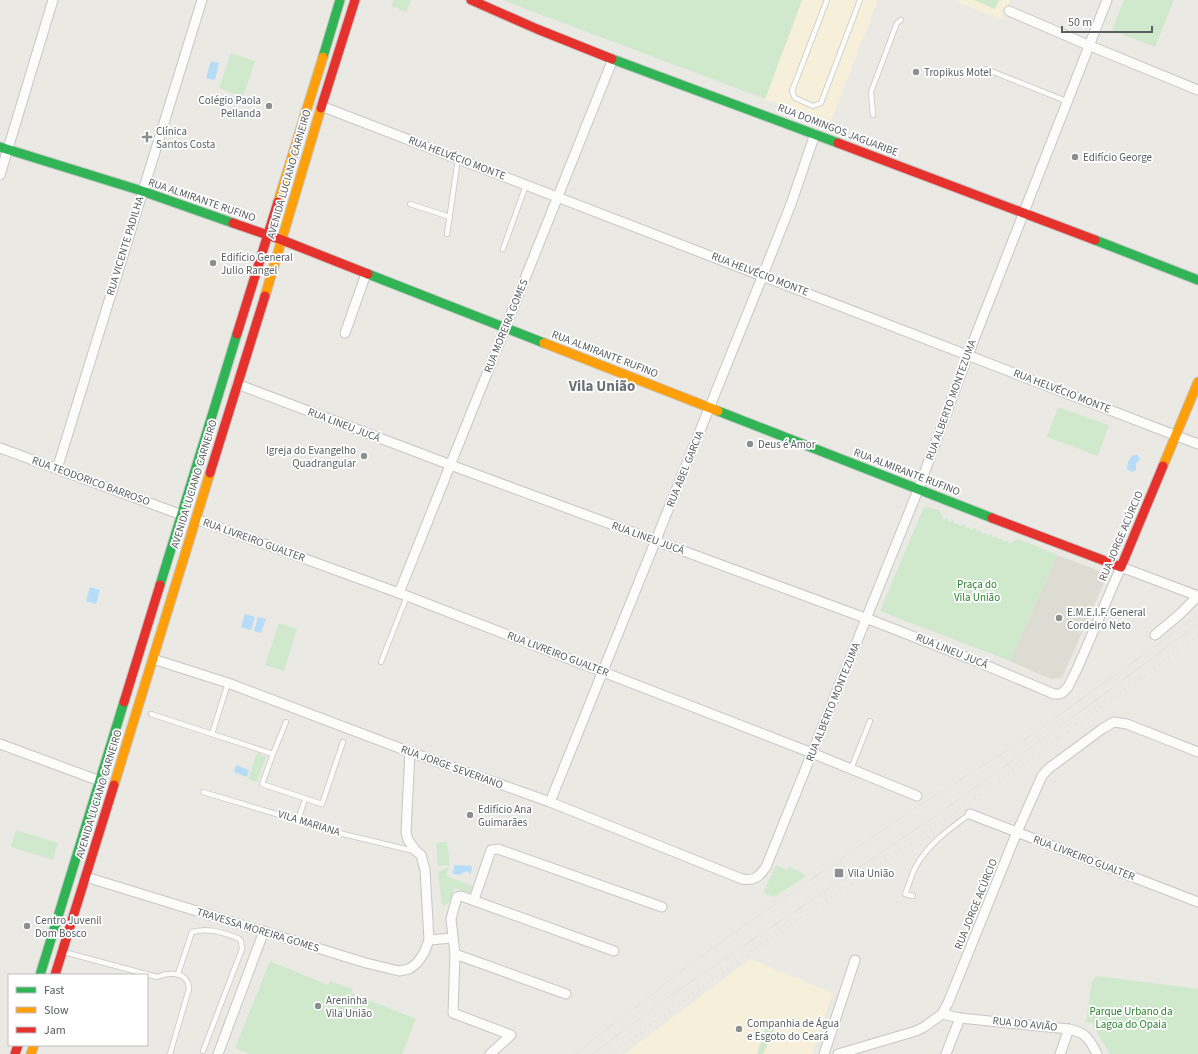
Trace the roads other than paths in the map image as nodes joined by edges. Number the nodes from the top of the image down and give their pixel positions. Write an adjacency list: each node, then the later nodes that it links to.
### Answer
1 (53, 0): 21 (street)
2 (202, 0): 25 (street, RUA VICENTE PADILHA)
3 (340, 0): 11 (street, AVENIDA LUCIANO CARNEIRO)
4 (355, 0): 12 (street, AVENIDA LUCIANO CARNEIRO)
5 (471, 0): 14 (street, RUA DOMINGOS JAGUARIBE)
6 (827, 0): 7 (lane)
7 (860, 0)
8 (1107, 0): 13 (street, RUA ALBERTO MONTEZUMA)
9 (1009, 11): 13 (street)
10 (901, 20): 19 (lane)
11 (332, 25): 12 (street); 31 (street, AVENIDA LUCIANO CARNEIRO)
12 (346, 29): 18 (street, AVENIDA LUCIANO CARNEIRO)
13 (1088, 45): 16 (street); 17 (street, RUA ALBERTO MONTEZUMA)
14 (613, 59): 20 (street, RUA DOMINGOS JAGUARIBE); 26 (street, RUA MOREIRA GOMES)
15 (986, 70): 17 (lane)
16 (1198, 90)
17 (1066, 101): 28 (street, RUA ALBERTO MONTEZUMA)
18 (322, 106): 22 (street, RUA HELVÉCIO MONTE); 32 (street, AVENIDA LUCIANO CARNEIRO)
19 (873, 115)
20 (815, 134): 28 (street, RUA DOMINGOS JAGUARIBE); 35 (street, RUA ABEL GARCIA)
21 (4, 148): 23 (street); 25 (street, RUA ALMIRANTE RUFINO)
22 (458, 159): 24 (street, RUA HELVÉCIO MONTE); 29 (lane)
23 (0, 174)
24 (526, 185): 26 (street, RUA HELVÉCIO MONTE); 33 (lane)
25 (142, 191): 31 (street, RUA ALMIRANTE RUFINO); 47 (street, RUA VICENTE PADILHA)
26 (558, 197): 35 (street, RUA HELVÉCIO MONTE); 37 (street, RUA MOREIRA GOMES)
27 (410, 204): 29 (lane)
28 (1023, 212): 36 (street, RUA DOMINGOS JAGUARIBE); 39 (street, RUA ALBERTO MONTEZUMA)
29 (450, 217): 30 (lane)
30 (447, 234)
31 (268, 235): 32 (street, RUA ALMIRANTE RUFINO); 49 (street, AVENIDA LUCIANO CARNEIRO)
32 (282, 240): 34 (street, RUA ALMIRANTE RUFINO); 41 (street, AVENIDA LUCIANO CARNEIRO)
33 (503, 249)
34 (366, 274): 37 (street, RUA ALMIRANTE RUFINO); 38 (street)
35 (763, 275): 39 (street, RUA HELVÉCIO MONTE); 42 (street, RUA ABEL GARCIA)
36 (1198, 280)
37 (504, 328): 42 (street, RUA ALMIRANTE RUFINO); 46 (street, RUA MOREIRA GOMES)
38 (345, 333)
39 (968, 355): 43 (street, RUA HELVÉCIO MONTE); 48 (street, RUA ALBERTO MONTEZUMA)
40 (1198, 382): 43 (street, RUA JORGE ACÚRCIO)
41 (237, 384): 46 (street, RUA LINEU JUCÁ); 50 (street, AVENIDA LUCIANO CARNEIRO)
42 (710, 408): 48 (street, RUA ALMIRANTE RUFINO); 51 (street, RUA ABEL GARCIA)
43 (1176, 435): 44 (street, RUA HELVÉCIO MONTE); 52 (street, RUA JORGE ACÚRCIO)
44 (1198, 444)
45 (0, 448): 47 (street, RUA TEODORICO BARROSO)
46 (451, 466): 51 (street, RUA LINEU JUCÁ); 53 (street, RUA MOREIRA GOMES)
47 (57, 469): 49 (street, RUA TEODORICO BARROSO)
48 (918, 490): 52 (street, RUA ALMIRANTE RUFINO); 55 (street, RUA ALBERTO MONTEZUMA)
49 (182, 515): 73 (street, AVENIDA LUCIANO CARNEIRO)
50 (196, 519): 53 (street, RUA LIVREIRO GUALTER); 57 (street, AVENIDA LUCIANO CARNEIRO)
51 (655, 541): 55 (street, RUA LINEU JUCÁ); 59 (street, RUA ABEL GARCIA)
52 (1121, 567): 54 (street, RUA ALMIRANTE RUFINO); 61 (street, RUA JORGE ACÚRCIO)
53 (403, 595): 58 (lane); 59 (street, RUA LIVREIRO GUALTER)
54 (1198, 596): 56 (street)
55 (866, 618): 61 (street, RUA LINEU JUCÁ); 70 (street, RUA ALBERTO MONTEZUMA)
56 (1155, 635)
57 (153, 658): 60 (street, RUA JORGE SEVERIANO); 82 (street, AVENIDA LUCIANO CARNEIRO)
58 (381, 662)
59 (603, 672): 70 (street, RUA LIVREIRO GUALTER); 77 (street, RUA ABEL GARCIA)
60 (228, 683): 65 (lane); 68 (street, RUA JORGE SEVERIANO)
61 (1058, 694)
62 (151, 714): 65 (lane)
63 (870, 721): 72 (lane)
64 (286, 722): 71 (lane)
65 (212, 734): 71 (lane)
66 (343, 742): 71 (lane)
67 (0, 744): 73 (street)
68 (410, 752): 77 (street, RUA JORGE SEVERIANO); 81 (street)
69 (1198, 752): 80 (street, RUA JORGE ACÚRCIO)
70 (812, 753): 72 (street, RUA LIVREIRO GUALTER); 83 (street, RUA ALBERTO MONTEZUMA)
71 (273, 754)
72 (851, 769): 75 (street, RUA LIVREIRO GUALTER)
73 (100, 781): 95 (street, AVENIDA LUCIANO CARNEIRO)
74 (203, 792): 79 (lane, VILA MARIANA)
75 (917, 796)
76 (304, 802): 79 (lane)
77 (550, 802): 83 (street, RUA JORGE SEVERIANO)
78 (970, 814): 80 (street, RUA LIVREIRO GUALTER); 84 (lane)
79 (298, 820): 81 (lane, VILA MARIANA)
80 (1017, 832): 86 (street, RUA LIVREIRO GUALTER); 101 (street, RUA JORGE ACÚRCIO)
81 (416, 851): 90 (street)
82 (86, 877): 88 (street, TRAVESSA MOREIRA GOMES); 92 (street, AVENIDA LUCIANO CARNEIRO)
83 (749, 880)
84 (913, 896)
85 (474, 900): 87 (street); 89 (street); 91 (street)
86 (1198, 902)
87 (662, 907)
88 (264, 932): 90 (street, TRAVESSA MOREIRA GOMES); 106 (street)
89 (452, 938): 90 (street); 93 (street)
90 (429, 940)
91 (614, 951)
92 (63, 952): 96 (street, AVENIDA LUCIANO CARNEIRO); 97 (lane)
93 (455, 954): 100 (street); 107 (street)
94 (855, 960): 108 (street)
95 (40, 974)
96 (55, 974)
97 (146, 974)
98 (178, 974): 99 (lane); 104 (lane); 105 (lane)
99 (148, 975)
100 (566, 994)
101 (942, 1014): 102 (street, RUA DO AVIÃO); 109 (street, RUA JORGE ACÚRCIO)
102 (960, 1018): 103 (street, RUA DO AVIÃO); 110 (street)
103 (1069, 1028): 111 (street); 112 (street, RUA DO AVIÃO)
104 (203, 1051)
105 (170, 1054)
106 (218, 1054)
107 (490, 1054)
108 (824, 1054)
109 (838, 1054)
110 (946, 1054)
111 (1060, 1054)
112 (1097, 1054)

